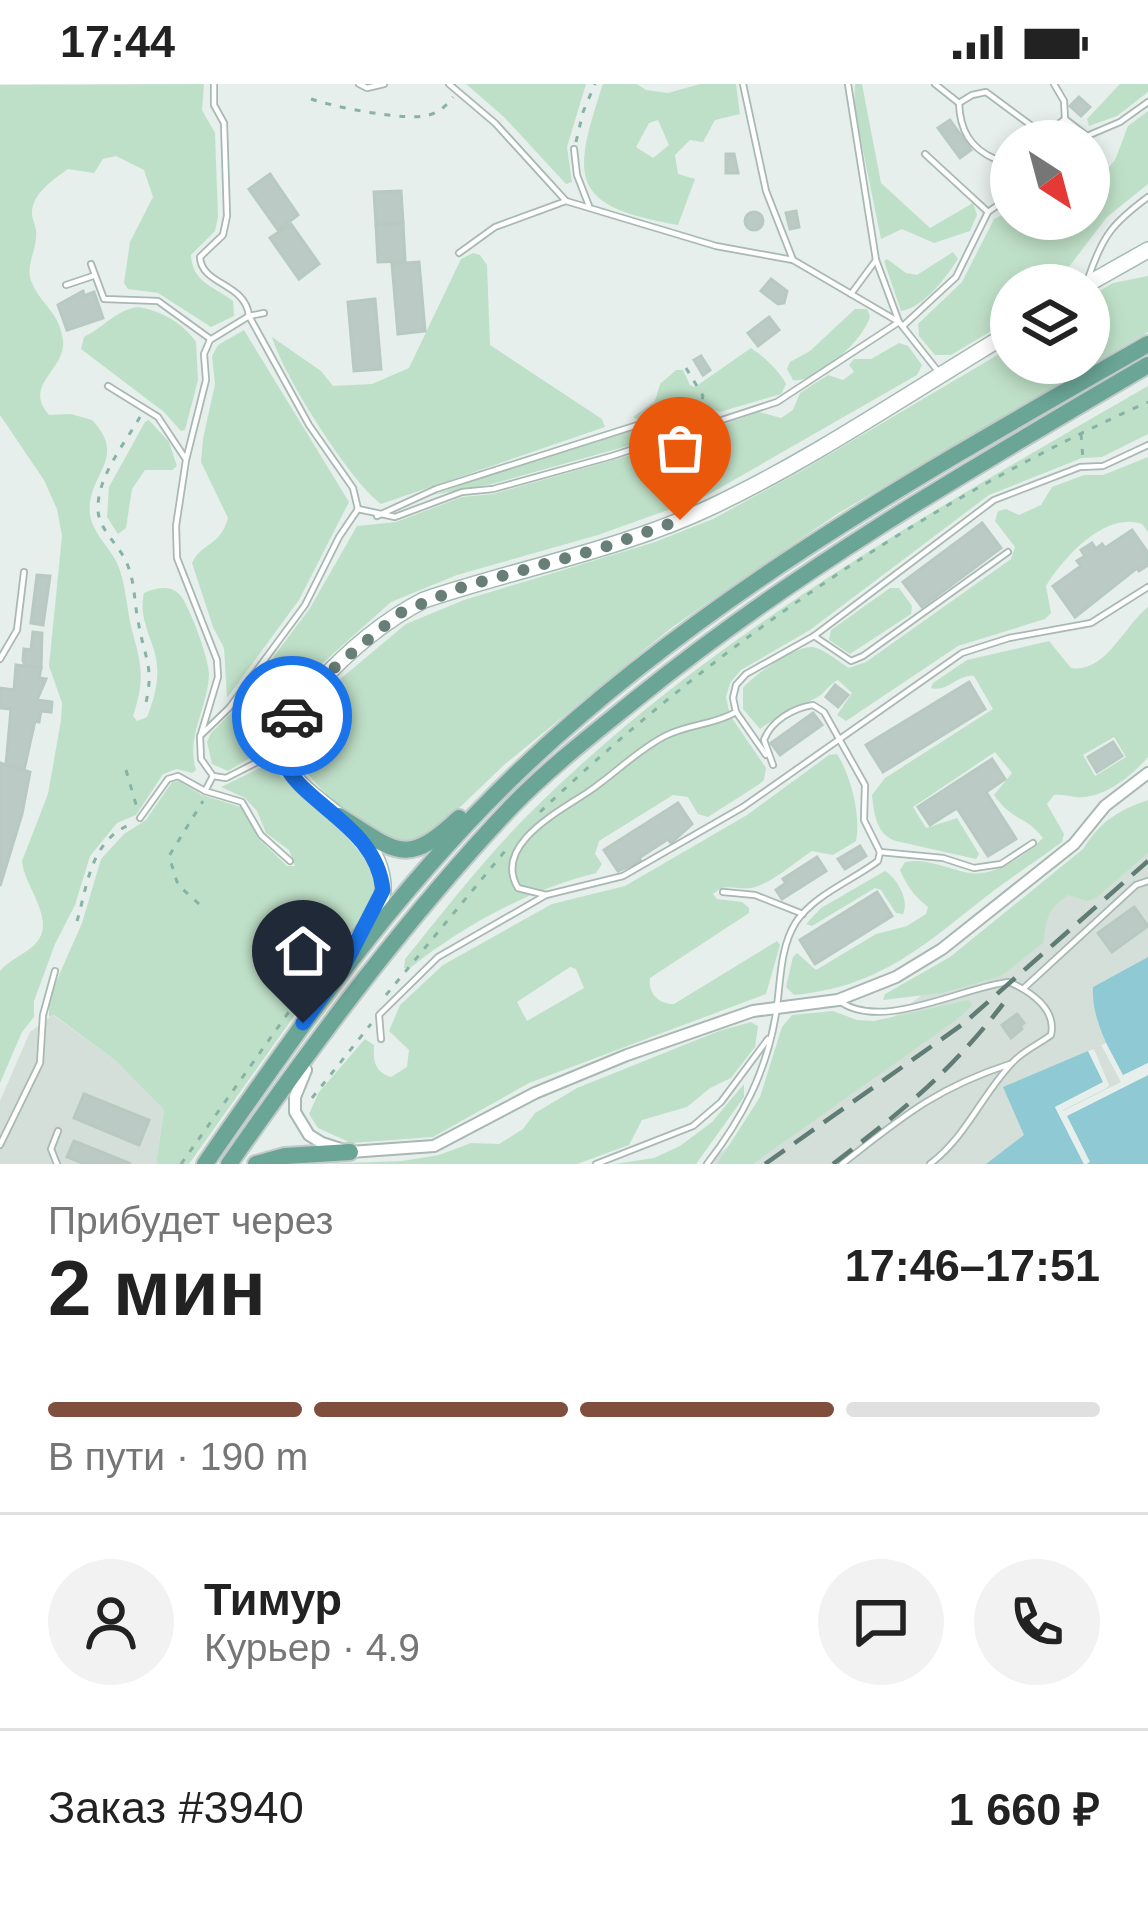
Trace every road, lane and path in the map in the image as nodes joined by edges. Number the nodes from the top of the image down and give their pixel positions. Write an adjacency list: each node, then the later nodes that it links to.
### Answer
1 (214, 84): 35 (lane)
2 (359, 84): 3 (lane)
3 (384, 84)
4 (449, 84): 10 (lane)
5 (595, 84): 17 (path)
6 (743, 84): 26 (lane)
7 (848, 84): 27 (lane)
8 (935, 84): 13 (lane)
9 (1054, 84): 14 (lane)
10 (458, 91): 11 (path); 21 (lane)
11 (311, 99)
12 (1148, 102): 16 (lane)
13 (959, 104): 15 (lane); 19 (lane)
14 (1065, 119)
15 (1024, 120)
16 (1110, 126)
17 (574, 149): 22 (lane)
18 (925, 154): 23 (lane)
19 (990, 156)
20 (1148, 197): 29 (lane)
21 (566, 201): 22 (lane); 25 (lane)
22 (589, 206): 26 (lane)
23 (988, 212): 36 (lane)
24 (1148, 250): 30 (main road)
25 (459, 253)
26 (794, 260): 33 (lane)
27 (876, 260): 33 (lane); 36 (lane)
28 (92, 264): 31 (lane)
29 (1093, 264)
30 (1110, 271)
31 (93, 276): 32 (lane); 37 (lane)
32 (66, 285)
33 (851, 294): 36 (lane)
34 (264, 313): 35 (lane)
35 (248, 316): 37 (lane); 50 (lane)
36 (901, 324): 42 (lane); 45 (lane)
37 (210, 340): 48 (lane)
38 (1148, 344): 65 (main road)
39 (990, 345): 42 (main road)
40 (1148, 365): 83 (main road)
41 (686, 368): 45 (path)
42 (940, 375): 61 (main road)
43 (108, 386): 44 (lane)
44 (144, 409): 48 (lane); 57 (path)
45 (699, 422): 51 (lane); 51 (lane)
46 (1081, 432): 49 (path)
47 (1148, 445): 49 (lane)
48 (186, 460): 59 (lane)
49 (1080, 467): 55 (lane)
50 (358, 509): 51 (lane); 59 (lane)
51 (377, 515)
52 (1008, 551): 55 (lane)
53 (24, 572): 56 (lane)
54 (1148, 586): 60 (lane)
55 (814, 636): 58 (lane)
56 (0, 659)
57 (144, 710)
58 (736, 712): 62 (lane); 76 (lane)
59 (200, 736): 66 (lane)
60 (841, 737): 62 (lane); 67 (lane); 72 (lane)
61 (281, 750): 66 (lane); 69 (main road)
62 (773, 765): 67 (lane)
63 (126, 770): 70 (path)
64 (1148, 773): 85 (street)
65 (515, 775): 69 (main road); 81 (main road)
66 (213, 776): 68 (lane)
67 (782, 778): 76 (lane)
68 (205, 791): 70 (lane); 73 (lane); 77 (path)
69 (339, 816): 81 (main road)
70 (140, 818): 79 (path)
71 (1033, 843): 72 (lane)
72 (880, 853): 78 (lane)
73 (290, 861)
74 (1148, 881): 84 (lane)
75 (723, 892): 78 (lane)
76 (546, 895): 87 (lane)
77 (199, 904)
78 (803, 914): 86 (lane)
79 (76, 921)
80 (340, 939): 96 (path)
81 (345, 964): 97 (main road)
82 (55, 971): 93 (lane)
83 (363, 982): 94 (street); 98 (main road)
84 (1024, 988): 85 (lane); 90 (lane)
85 (838, 1000): 86 (street)
86 (777, 1006): 88 (lane); 94 (street)
87 (379, 1015): 89 (lane); 91 (path)
88 (771, 1034): 100 (lane); 101 (lane)
89 (381, 1039)
90 (1010, 1064): 102 (lane); 103 (lane)
91 (312, 1098)
92 (58, 1131): 95 (lane)
93 (0, 1145)
94 (350, 1152): 99 (main road)
95 (57, 1164)
96 (181, 1164)
97 (205, 1164)
98 (230, 1164)
99 (256, 1164)
100 (596, 1164)
101 (706, 1164)
102 (842, 1164)
103 (929, 1164)

